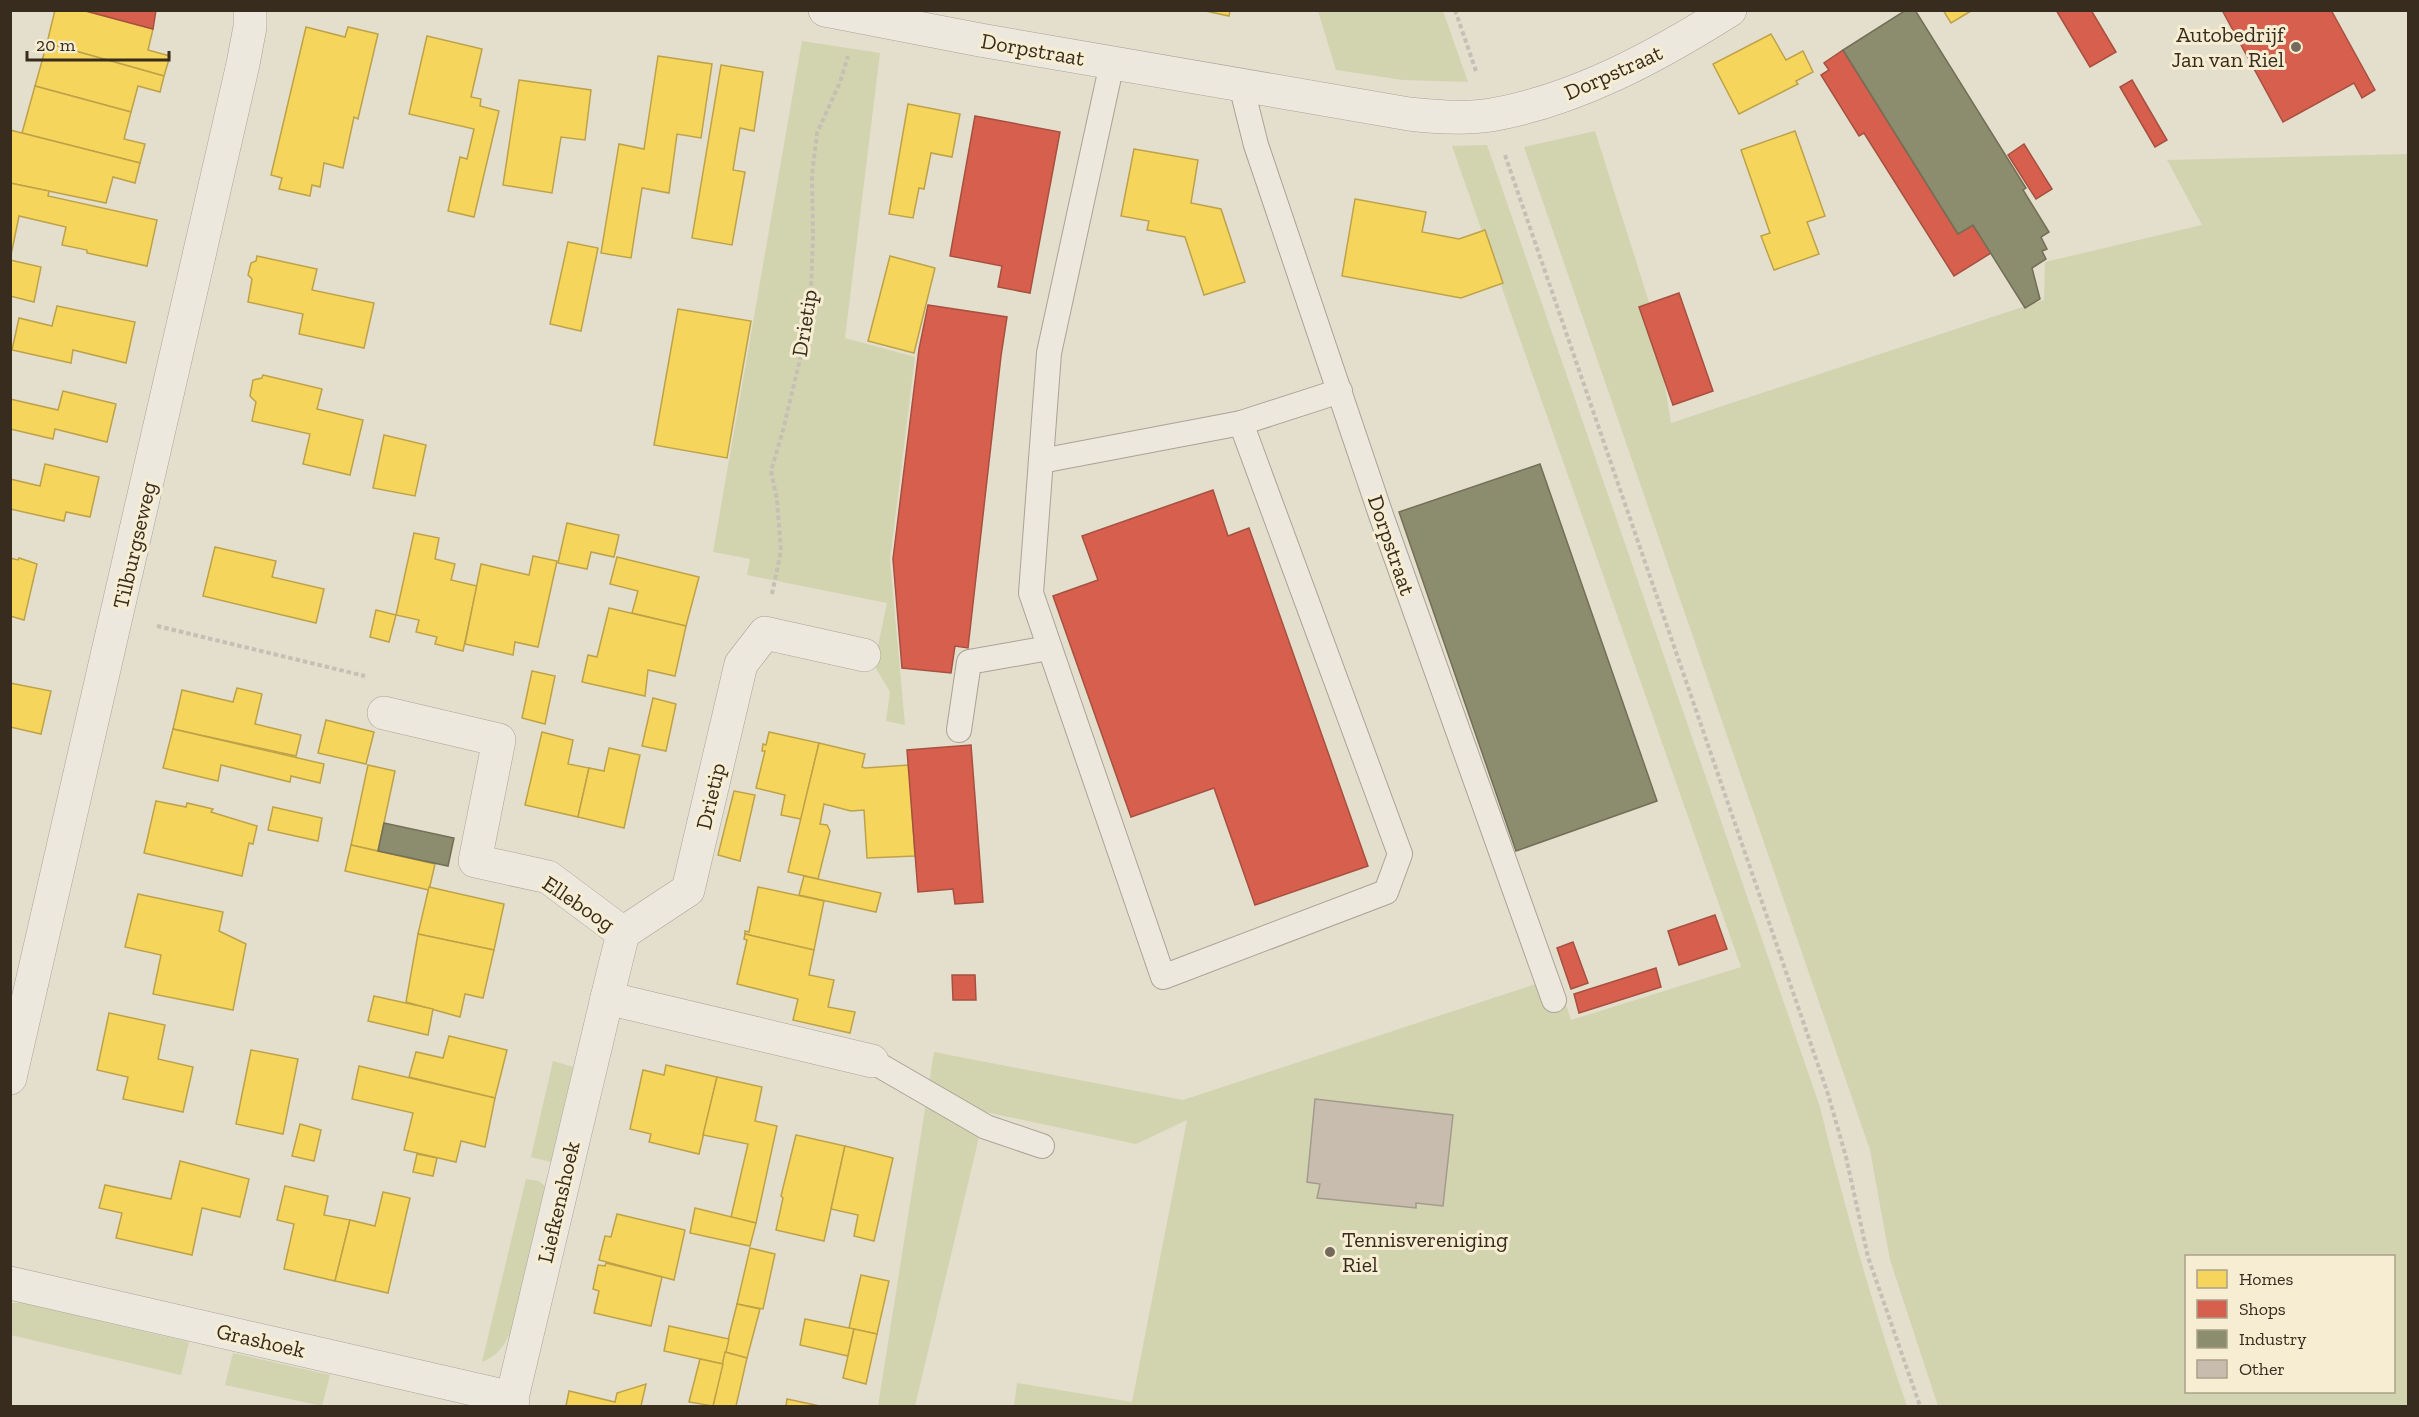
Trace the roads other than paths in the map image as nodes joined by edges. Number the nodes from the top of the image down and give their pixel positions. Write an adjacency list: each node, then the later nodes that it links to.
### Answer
1 (250, 10): 18 (street, Tilburgseweg)
2 (825, 10): 4 (street, Dorpstraat)
3 (1730, 10): 5 (street, Dorpstraat)
4 (876, 16): 6 (street, Dorpstraat)
5 (1692, 21): 7 (street, Dorpstraat)
6 (1112, 63): 7 (street, Dorpstraat); 10 (lane)
7 (1241, 86): 8 (lane, Dorpstraat)
8 (1340, 391): 9 (lane); 17 (lane, Dorpstraat)
9 (1241, 423): 10 (lane); 11 (lane)
10 (1041, 461): 11 (lane)
11 (1049, 648): 14 (lane)
12 (864, 655): 15 (street, Drietip)
13 (384, 713): 15 (street, Elleboog)
14 (959, 730)
15 (623, 933): 16 (street, Elleboog)
16 (607, 998): 19 (street); 23 (street, Liefkenshoek)
17 (1554, 1000)
18 (16, 1028): 20 (street, Tilburgseweg)
19 (872, 1061): 21 (lane)
20 (10, 1078)
21 (1042, 1146)
22 (10, 1283): 23 (street, Grashoek)
23 (512, 1402)

